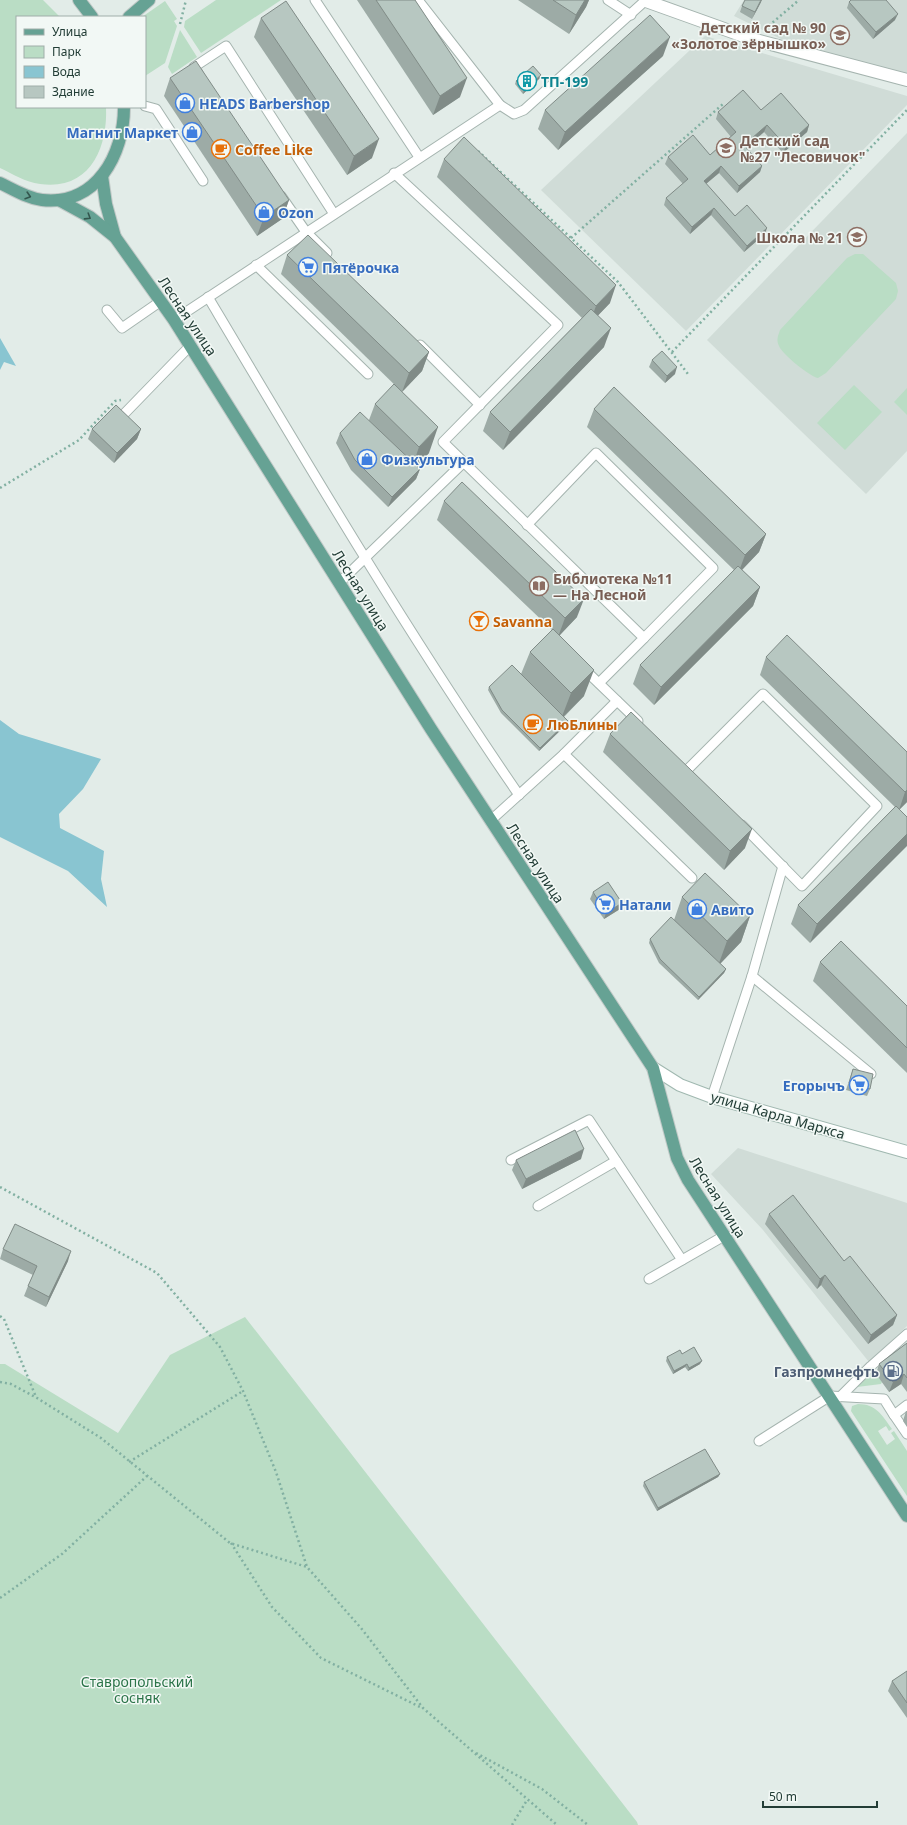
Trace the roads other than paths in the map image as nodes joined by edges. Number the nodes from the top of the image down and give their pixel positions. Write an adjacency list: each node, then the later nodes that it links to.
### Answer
1 (79, 0): 8 (main road)
2 (149, 0): 9 (main road)
3 (315, 0): 15 (lane)
4 (418, 0): 12 (lane)
5 (608, 0): 7 (lane)
6 (646, 0): 7 (lane); 11 (street)
7 (631, 14): 12 (lane)
8 (91, 16)
9 (131, 16)
10 (203, 80): 22 (lane)
11 (907, 80)
12 (500, 105): 15 (lane)
13 (146, 106): 18 (lane)
14 (124, 108): 17 (main road)
15 (418, 157): 16 (lane)
16 (394, 174): 22 (lane); 34 (lane)
17 (102, 176): 21 (main road); 24 (main road, Лесная улица)
18 (203, 181)
19 (0, 183): 21 (main road, one-way to 21)
20 (275, 186): 23 (lane)
21 (59, 200): 24 (main road, Лесная улица, one-way to 24)
22 (334, 214): 23 (lane)
23 (306, 232): 25 (lane); 26 (lane)
24 (115, 237): 28 (main road, Лесная улица)
25 (334, 260)
26 (256, 265): 27 (lane); 33 (lane)
27 (208, 297): 30 (lane); 38 (lane)
28 (161, 301): 29 (lane); 30 (main road, Лесная улица)
29 (107, 310)
30 (174, 320): 32 (main road, Лесная улица)
31 (413, 338): 34 (lane)
32 (190, 346): 35 (lane); 39 (main road, Лесная улица)
33 (368, 374)
34 (480, 405): 36 (lane)
35 (124, 414)
36 (464, 462): 37 (lane); 38 (lane)
37 (527, 525): 40 (lane); 40 (lane)
38 (365, 559): 39 (lane); 47 (lane)
39 (339, 583): 49 (main road, Лесная улица)
40 (644, 638): 42 (lane)
41 (580, 665): 42 (lane)
42 (599, 683): 43 (lane)
43 (617, 701): 44 (lane); 45 (lane)
44 (643, 727)
45 (564, 754): 47 (lane); 51 (lane)
46 (687, 770): 50 (lane)
47 (519, 795): 49 (lane)
48 (735, 818): 50 (lane)
49 (490, 821): 53 (main road, Лесная улица)
50 (783, 866): 52 (lane)
51 (692, 878)
52 (752, 976): 54 (lane); 55 (lane)
53 (652, 1068): 55 (street, улица Карла Маркса); 60 (main road, Лесная улица)
54 (871, 1074)
55 (712, 1097): 56 (street, улица Карла Маркса)
56 (907, 1152)
57 (511, 1160): 58 (lane)
58 (616, 1161): 59 (lane); 61 (lane)
59 (538, 1206)
60 (724, 1236): 61 (lane); 64 (main road, Лесная улица)
61 (682, 1260): 62 (lane)
62 (649, 1279)
63 (907, 1334): 64 (lane)
64 (835, 1396): 66 (lane); 68 (lane); 69 (main road, Лесная улица)
65 (907, 1405): 66 (lane)
66 (894, 1415): 67 (lane)
67 (907, 1434)
68 (759, 1441)
69 (907, 1516)

